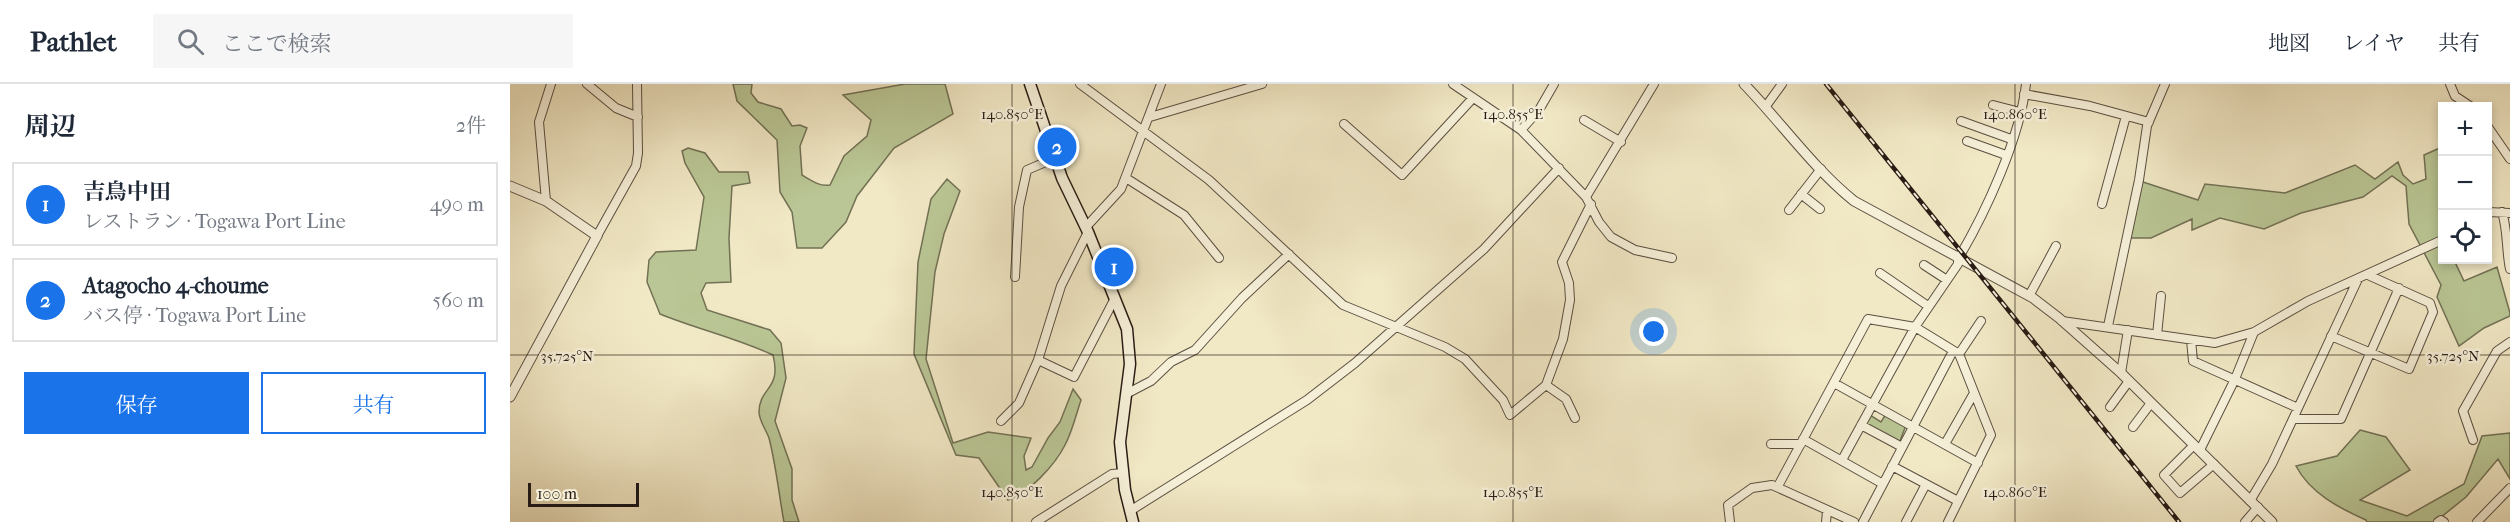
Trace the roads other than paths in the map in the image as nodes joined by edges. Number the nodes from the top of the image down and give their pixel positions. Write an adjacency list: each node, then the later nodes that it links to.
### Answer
1 (551, 84): 44 (street)
2 (587, 84): 23 (street)
3 (637, 84): 23 (street)
4 (1030, 84): 36 (main road)
5 (1080, 84): 30 (street)
6 (1161, 84): 24 (street)
7 (1262, 84): 24 (street)
8 (1453, 84): 17 (street)
9 (1554, 84): 29 (street)
10 (1654, 84): 34 (street)
11 (1744, 84): 20 (street)
12 (1782, 84): 20 (street)
13 (2026, 84): 16 (street)
14 (2165, 84): 27 (street)
15 (2450, 84): 18 (street)
16 (2025, 94): 21 (street); 22 (street)
17 (1473, 98): 28 (street); 29 (street)
18 (2464, 102)
19 (1993, 105): 21 (street)
20 (1766, 106): 39 (street)
21 (2020, 112): 32 (street)
22 (2126, 116): 27 (street); 45 (street)
23 (639, 117): 50 (street)
24 (1150, 117): 30 (street)
25 (1584, 120): 34 (street)
26 (1961, 122): 32 (street)
27 (2149, 122): 71 (street)
28 (1344, 124)
29 (1521, 130): 38 (street)
30 (1144, 131): 40 (street); 53 (street)
31 (2492, 135): 37 (street)
32 (2011, 139): 35 (street)
33 (1967, 141): 35 (street)
34 (1621, 142): 43 (street)
35 (2006, 155): 56 (street)
36 (1054, 158): 49 (main road); 61 (street)
37 (2510, 159)
38 (1559, 168): 43 (street); 72 (street)
39 (1821, 169): 42 (street); 56 (street)
40 (1126, 178): 49 (street); 54 (street)
41 (510, 186): 44 (street)
42 (1801, 194): 46 (street); 47 (street)
43 (1589, 200): 55 (street); 87 (street)
44 (546, 201): 50 (street)
45 (2102, 204)
46 (1820, 209)
47 (1789, 210)
48 (2506, 213): 58 (street)
49 (1087, 230): 67 (main road); 82 (street)
50 (597, 236): 90 (street)
51 (2438, 242): 60 (street)
52 (2056, 246): 65 (street)
53 (1289, 254): 72 (street); 88 (street)
54 (1219, 258)
55 (1672, 258)
56 (1958, 259): 63 (street); 65 (street)
57 (1924, 265): 63 (street)
58 (2510, 269)
59 (1880, 273): 68 (street)
60 (2368, 275): 62 (street); 64 (street)
61 (1015, 277)
62 (2358, 279): 75 (street); 77 (street)
63 (1947, 280): 68 (street)
64 (2399, 288): 81 (street); 81 (street)
65 (2029, 296): 70 (street)
66 (2161, 296): 76 (street)
67 (1115, 298): 82 (street); 88 (main road)
68 (1928, 306): 73 (street)
69 (1981, 321): 80 (street)
70 (2062, 321): 71 (street); 83 (street)
71 (2108, 326): 74 (street)
72 (1395, 327): 87 (street); 119 (street)
73 (1915, 327): 80 (street); 86 (street); 92 (street)
74 (2128, 330): 76 (street); 83 (street)
75 (2254, 332): 78 (street); 84 (street)
76 (2157, 335): 78 (street)
77 (2331, 336): 81 (street); 94 (street)
78 (2191, 340): 84 (street)
79 (2510, 342): 101 (street)
80 (1956, 352): 89 (street); 99 (street)
81 (2370, 353): 96 (street)
82 (1038, 360): 97 (street)
83 (2121, 374): 85 (street)
84 (2235, 379): 94 (street); 106 (street)
85 (2129, 381): 91 (street); 93 (street)
86 (1834, 383): 92 (street); 102 (street)
87 (1546, 385): 95 (street)
88 (1128, 393): 111 (main road)
89 (1974, 393): 104 (street); 108 (street)
90 (510, 397)
91 (2151, 403): 100 (street); 106 (street)
92 (1872, 404): 98 (street); 99 (street)
93 (2110, 407)
94 (2298, 408): 96 (street)
95 (1575, 418)
96 (2293, 419): 117 (street)
97 (1001, 421)
98 (1861, 425): 105 (street); 107 (street)
99 (1913, 426): 104 (street); 105 (street)
100 (2133, 427)
101 (2473, 440)
102 (1802, 441): 103 (street); 107 (street); 114 (street)
103 (1771, 444)
104 (1946, 444): 108 (street)
105 (1902, 447): 110 (street)
106 (2197, 447): 109 (street); 109 (street)
107 (1842, 460): 112 (street)
108 (1978, 463): 116 (street)
109 (2214, 464): 117 (street)
110 (1892, 466): 112 (street); 113 (street)
111 (1123, 473): 119 (main road); 120 (street)
112 (1883, 484): 124 (street)
113 (1926, 484): 116 (street); 125 (street)
114 (1778, 486): 118 (street); 121 (street)
115 (2510, 488): 131 (street)
116 (1959, 501): 126 (street)
117 (2254, 504): 127 (street); 128 (street)
118 (1827, 511): 122 (street); 123 (street)
119 (1131, 517)
120 (1036, 522)
121 (1730, 522)
122 (1826, 522)
123 (1854, 522)
124 (1863, 522)
125 (1906, 522)
126 (1948, 522)
127 (2245, 522)
128 (2272, 522)
129 (2438, 522): 130 (street)
130 (2444, 522)
131 (2477, 522)

